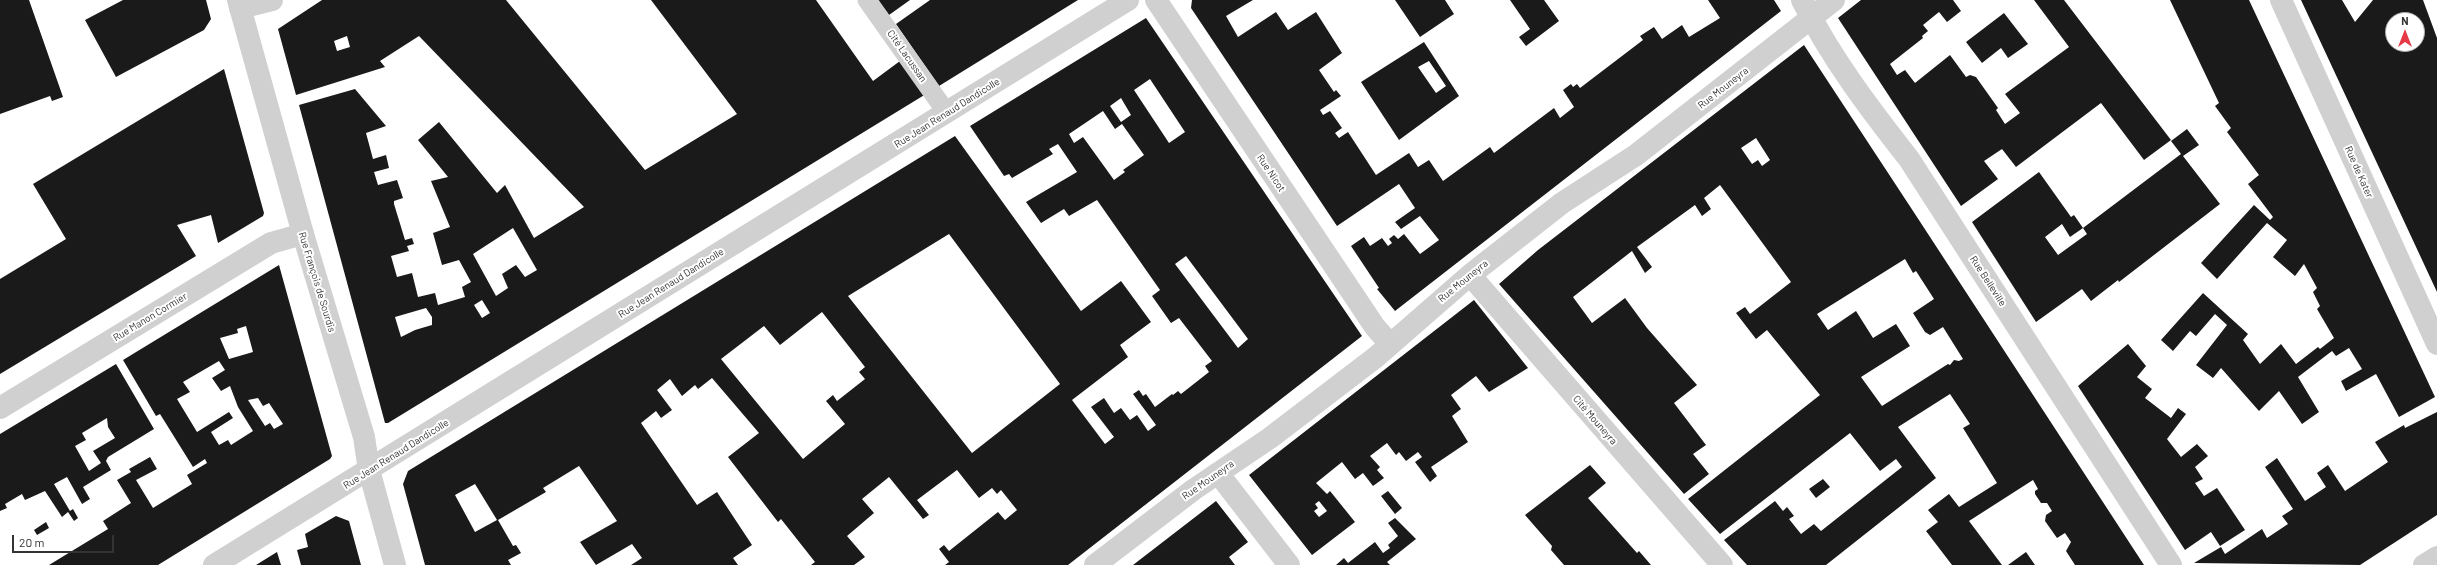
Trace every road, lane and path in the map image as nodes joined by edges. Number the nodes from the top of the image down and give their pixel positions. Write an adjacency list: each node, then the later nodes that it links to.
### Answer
1 (272, 0): 8 (street)
2 (867, 0): 10 (lane, Cité Lacussan)
3 (1128, 0): 10 (street, Rue Jean Renaud Dandicolle)
4 (1156, 0): 13 (street, Rue Nicot)
5 (1802, 0): 9 (street, Rue Belleville)
6 (1834, 0): 9 (street, Rue Mouneyra)
7 (2281, 0): 14 (street, Rue de Kater)
8 (239, 4): 11 (street, Rue François de Sourdis)
9 (1811, 19): 12 (street, Rue Mouneyra); 24 (street, Rue Belleville)
10 (946, 113): 16 (street, Rue Jean Renaud Dandicolle)
11 (303, 234): 15 (street, Rue Manon Cormier); 16 (street, Rue François de Sourdis)
12 (1470, 274): 13 (street, Rue Mouneyra); 23 (street, Cité Mouneyra)
13 (1390, 344): 17 (street, Rue Mouneyra)
14 (2437, 344)
15 (0, 408)
16 (369, 470): 19 (street, Rue Jean Renaud Dandicolle); 20 (street, Rue François de Sourdis)
17 (1218, 472): 21 (street, Rue Mouneyra); 22 (street)
18 (2437, 557): 25 (street)
19 (214, 565)
20 (395, 565)
21 (1094, 565)
22 (1289, 565)
23 (1722, 565)
24 (2172, 565)
25 (2424, 565)

